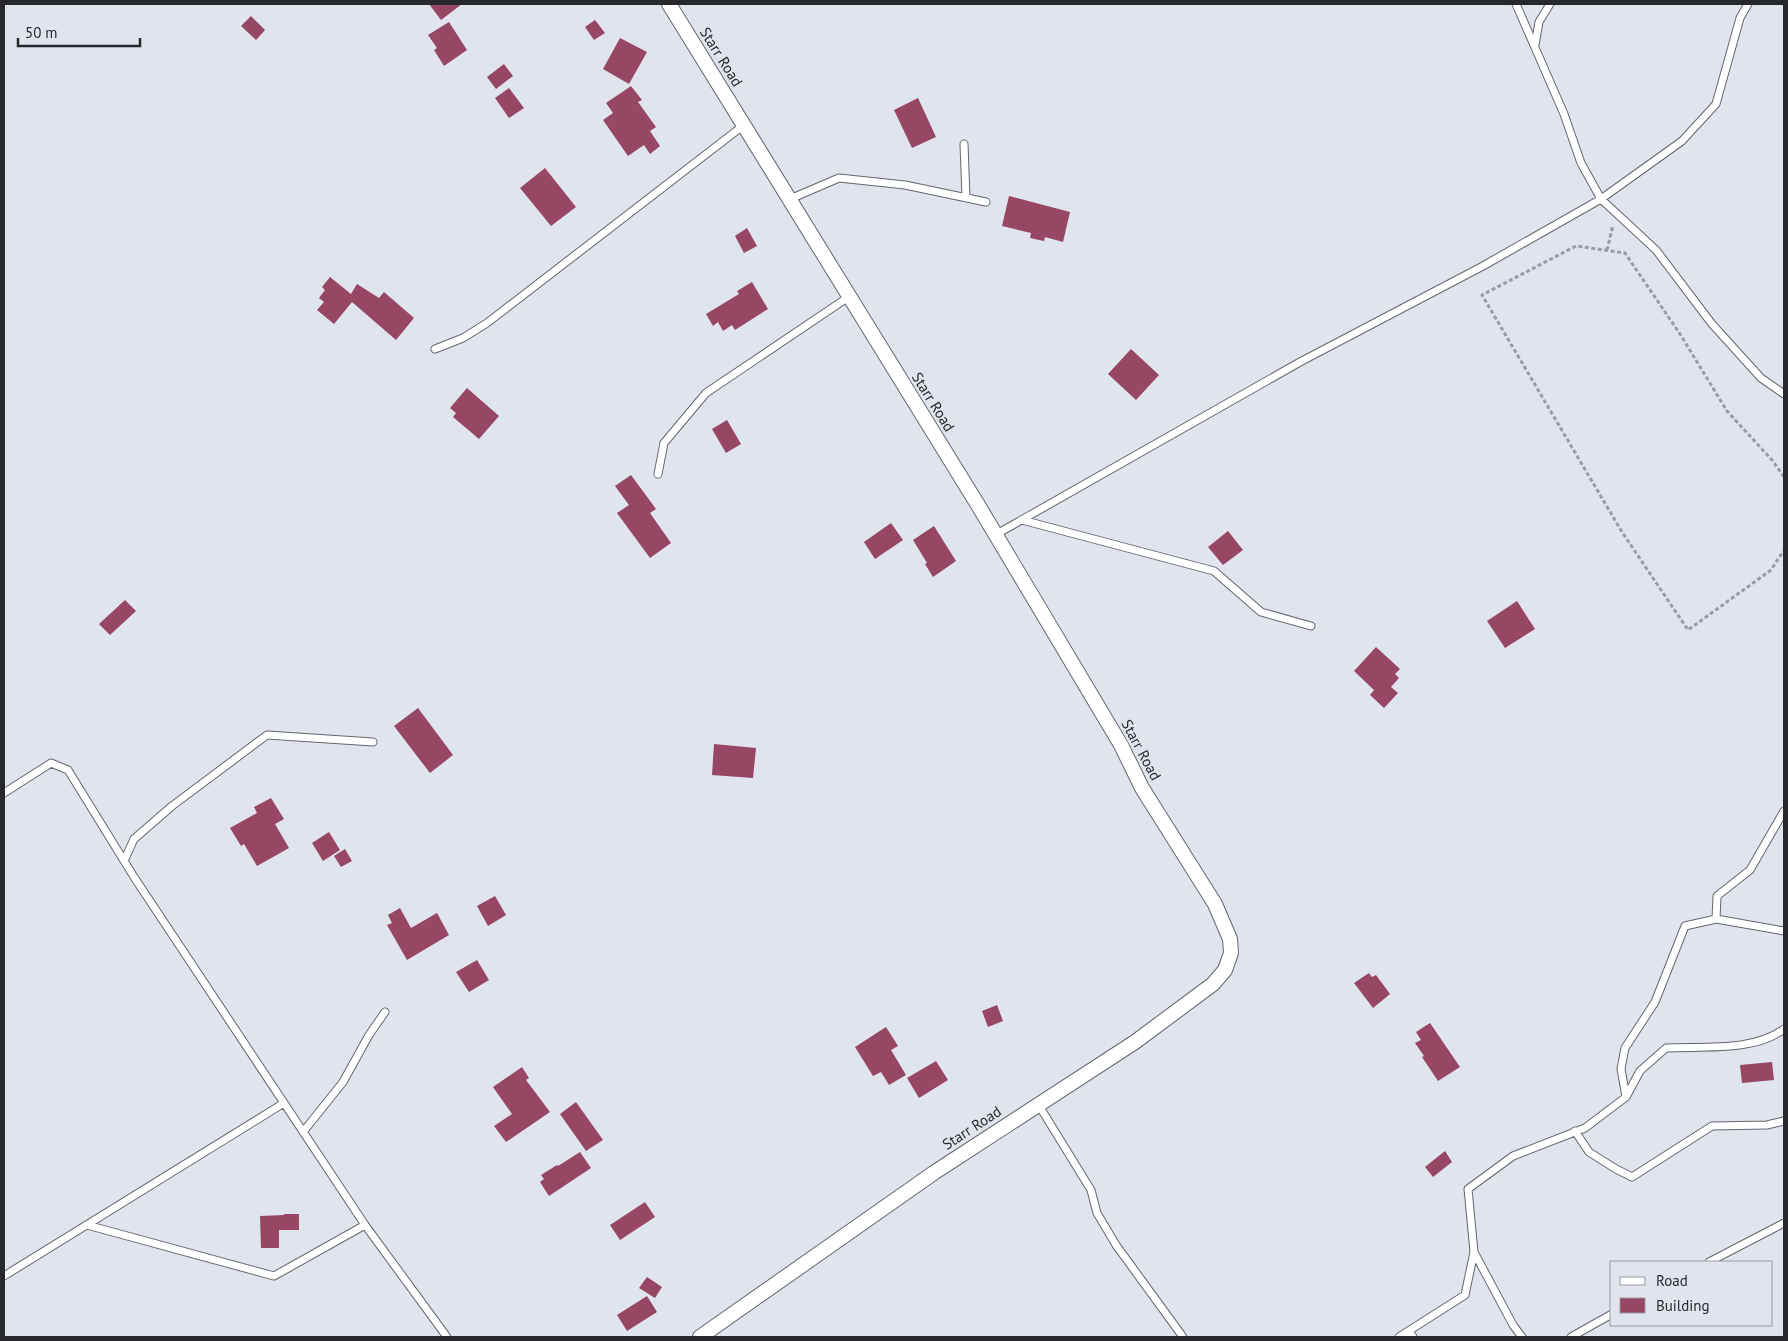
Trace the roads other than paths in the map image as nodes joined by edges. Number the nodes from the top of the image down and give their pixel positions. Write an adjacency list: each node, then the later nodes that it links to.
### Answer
1 (669, 4): 6 (street, Starr Road)
2 (1516, 4): 5 (lane)
3 (1550, 4): 5 (lane)
4 (1748, 4): 10 (lane)
5 (1535, 45): 10 (lane)
6 (744, 125): 9 (street, Starr Road); 13 (lane)
7 (964, 144): 8 (lane)
8 (966, 198): 9 (lane); 11 (lane)
9 (790, 199): 12 (street, Starr Road)
10 (1601, 199): 14 (lane); 16 (lane)
11 (986, 202)
12 (850, 296): 15 (lane); 17 (street, Starr Road)
13 (435, 350)
14 (1784, 394)
15 (658, 474)
16 (1022, 520): 17 (lane); 18 (lane)
17 (995, 535): 29 (street, Starr Road)
18 (1311, 626)
19 (373, 742): 22 (lane)
20 (4, 793): 22 (lane)
21 (1784, 811): 23 (lane)
22 (124, 861): 28 (lane)
23 (1716, 919): 24 (lane); 27 (lane)
24 (1784, 931)
25 (386, 1012): 32 (lane)
26 (1784, 1029): 27 (lane)
27 (1626, 1097): 31 (lane)
28 (284, 1103): 32 (lane); 34 (lane)
29 (1038, 1104): 42 (street, Starr Road); 43 (lane)
30 (1784, 1122): 31 (lane)
31 (1575, 1131): 36 (lane)
32 (303, 1132): 35 (lane)
33 (1784, 1223): 37 (lane)
34 (87, 1225): 35 (lane); 38 (lane)
35 (365, 1225): 41 (lane)
36 (1474, 1252): 40 (lane); 45 (lane)
37 (1711, 1261)
38 (4, 1276)
39 (1610, 1315): 46 (lane)
40 (1411, 1334): 44 (lane)
41 (447, 1337)
42 (700, 1337)
43 (1183, 1337)
44 (1399, 1337)
45 (1522, 1337)
46 (1571, 1337)

